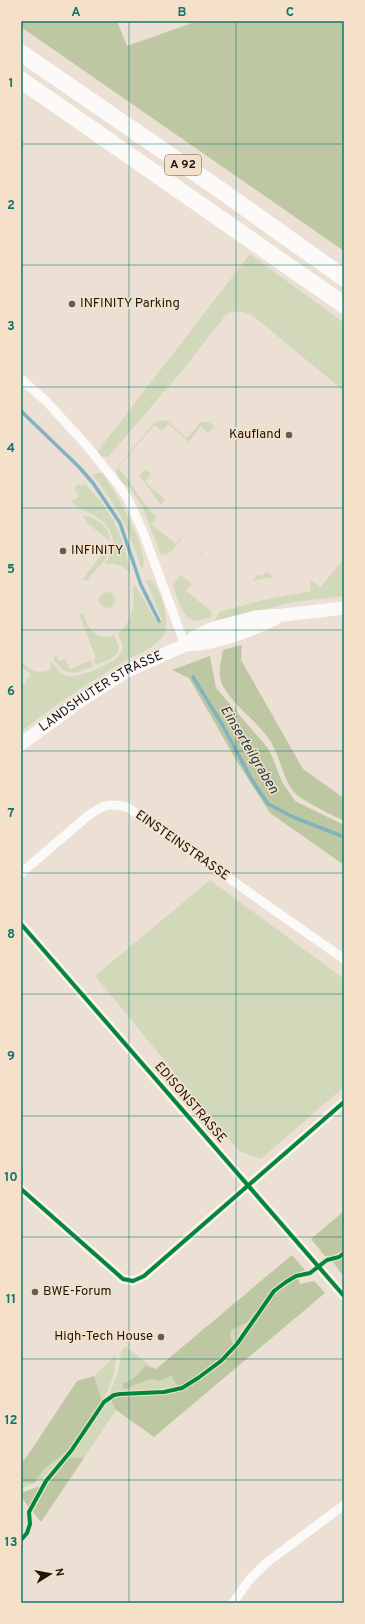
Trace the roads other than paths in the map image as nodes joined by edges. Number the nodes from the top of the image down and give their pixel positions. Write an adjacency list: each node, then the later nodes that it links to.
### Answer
1 (21, 54): 3 (highway, A 92)
2 (21, 80): 4 (highway, A 92)
3 (344, 278)
4 (344, 305)
5 (21, 379): 7 (street)
6 (344, 608): 7 (main road, LANDSHUTER STRASSE)
7 (185, 645): 8 (main road, LANDSHUTER STRASSE)
8 (21, 744)
9 (21, 874): 11 (street, EINSTEINSTRASSE)
10 (21, 924): 13 (street, EDISONSTRASSE)
11 (344, 959)
12 (344, 1102): 13 (street)
13 (249, 1185): 14 (street); 15 (street, EDISONSTRASSE)
14 (21, 1189)
15 (344, 1296)
16 (344, 1505): 17 (street)
17 (233, 1603)

